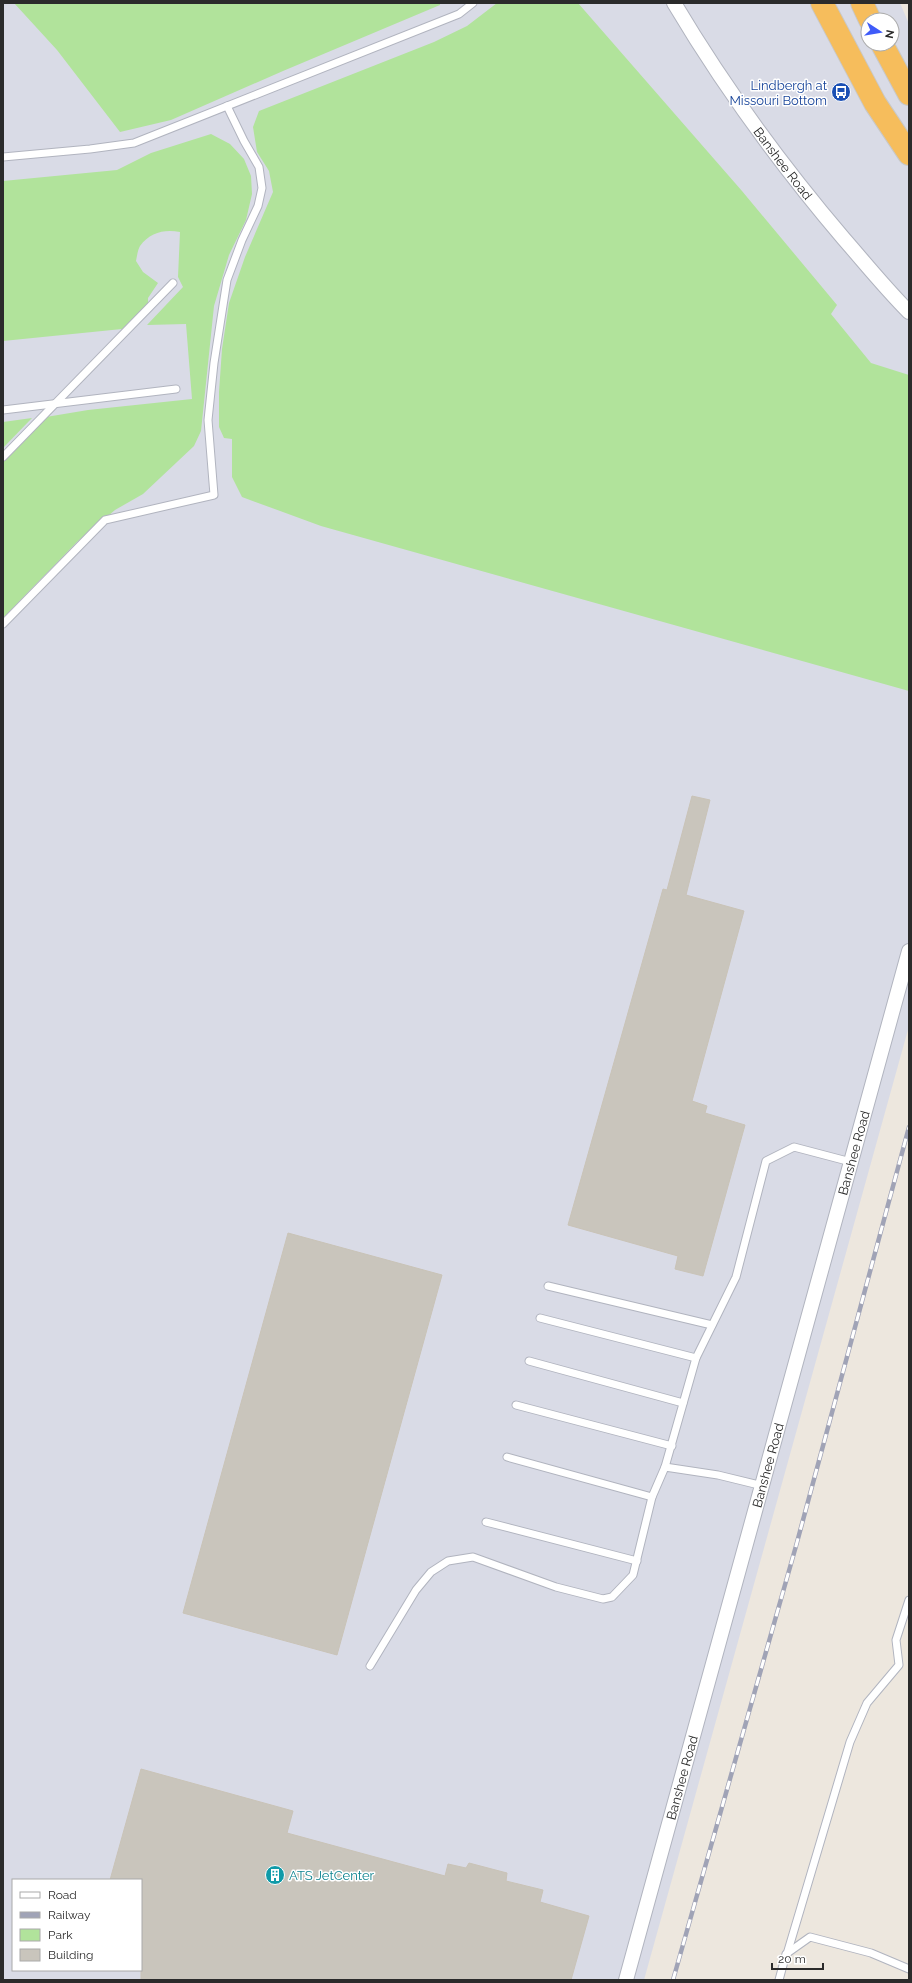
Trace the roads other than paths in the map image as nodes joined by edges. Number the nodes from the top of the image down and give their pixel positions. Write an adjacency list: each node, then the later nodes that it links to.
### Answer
1 (473, 3): 6 (lane)
2 (674, 3): 10 (street, Banshee Road)
3 (822, 3): 7 (highway)
4 (886, 52): 5 (highway)
5 (909, 94)
6 (227, 106): 8 (lane); 15 (lane)
7 (909, 154)
8 (3, 157)
9 (173, 283): 12 (lane)
10 (909, 312)
11 (176, 389): 12 (lane)
12 (55, 404): 13 (lane); 14 (lane)
13 (3, 410)
14 (3, 458)
15 (3, 624)
16 (909, 951): 17 (street, Banshee Road)
17 (851, 1162): 20 (lane); 28 (street, Banshee Road)
18 (548, 1286): 20 (lane)
19 (540, 1318): 21 (lane)
20 (712, 1325): 21 (lane)
21 (696, 1358): 23 (lane)
22 (529, 1362): 23 (lane)
23 (683, 1403): 25 (lane)
24 (516, 1405): 25 (lane)
25 (672, 1446): 27 (lane)
26 (507, 1458): 29 (lane)
27 (665, 1468): 28 (lane); 29 (lane)
28 (763, 1486): 36 (street, Banshee Road)
29 (652, 1497): 31 (lane)
30 (486, 1522): 31 (lane)
31 (637, 1561): 33 (lane)
32 (909, 1600): 34 (lane)
33 (370, 1666)
34 (787, 1954): 35 (lane); 37 (lane)
35 (909, 1969)
36 (626, 1980)
37 (779, 1980)

